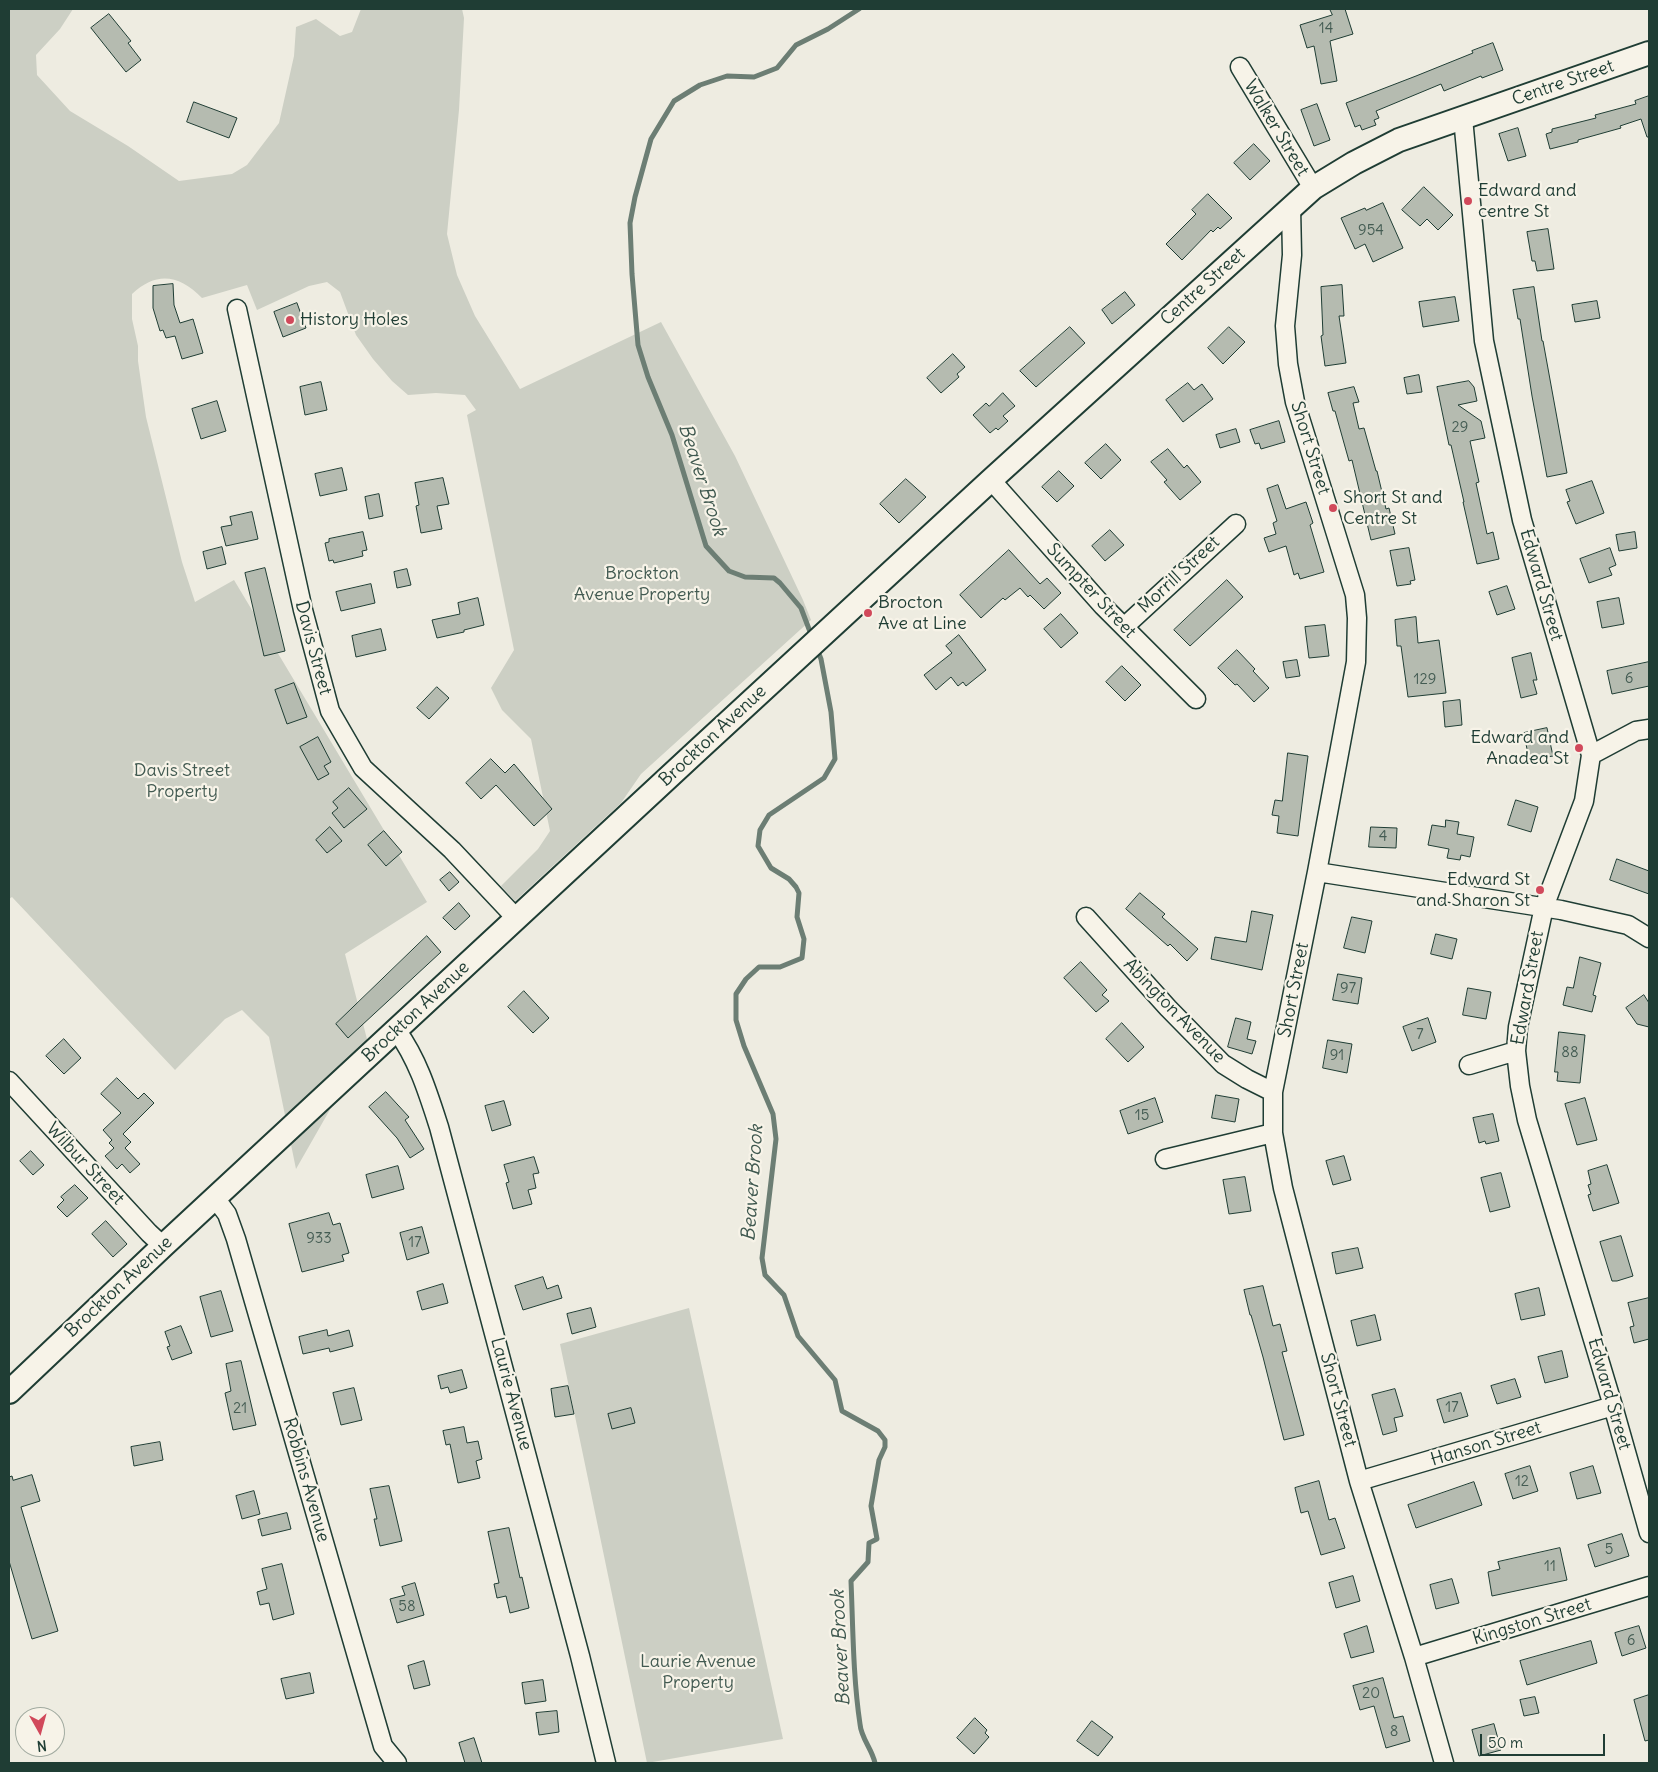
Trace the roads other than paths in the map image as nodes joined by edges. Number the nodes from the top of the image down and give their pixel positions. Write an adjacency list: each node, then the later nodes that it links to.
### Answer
1 (1649, 53): 3 (main road, Centre Street)
2 (1240, 67): 4 (street, Walker Street)
3 (1463, 118): 4 (main road, Centre Street); 13 (street, Edward Street)
4 (1313, 188): 5 (main road, Centre Street)
5 (1291, 208): 7 (main road, Centre Street); 14 (street, Short Street)
6 (237, 309): 17 (street, Davis Street)
7 (991, 480): 9 (street, Sumpter Street); 10 (main road, Centre Street)
8 (1236, 524): 9 (street, Morrill Street)
9 (1124, 627): 11 (street, Sumpter Street)
10 (825, 634): 17 (main road, Brockton Avenue)
11 (1196, 699)
12 (1649, 729): 13 (street)
13 (1591, 755): 15 (street, Edward Street)
14 (1317, 872): 15 (street); 23 (street, Short Street)
15 (1544, 907): 18 (street); 20 (street, Edward Street)
16 (1086, 916): 23 (street, Abington Avenue)
17 (517, 919): 19 (main road, Brockton Avenue)
18 (1649, 938)
19 (396, 1031): 26 (main road, Brockton Avenue); 35 (street, Laurie Avenue)
20 (1516, 1051): 21 (street); 29 (street, Edward Street)
21 (1469, 1065)
22 (9, 1081): 27 (street, Wilbur Street)
23 (1273, 1092): 24 (street, Short Street)
24 (1273, 1132): 25 (street); 30 (street, Short Street)
25 (1165, 1159)
26 (215, 1198): 27 (main road, Brockton Avenue); 34 (street, Robbins Avenue)
27 (163, 1246): 28 (main road, Brockton Avenue)
28 (9, 1392)
29 (1613, 1406): 30 (street, Hanson Street); 31 (street, Edward Street)
30 (1359, 1481): 33 (street, Short Street)
31 (1649, 1533)
32 (1649, 1586): 33 (street, Kingston Street)
33 (1414, 1658): 36 (street, Short Street)
34 (397, 1763)
35 (606, 1763)
36 (1444, 1763)

